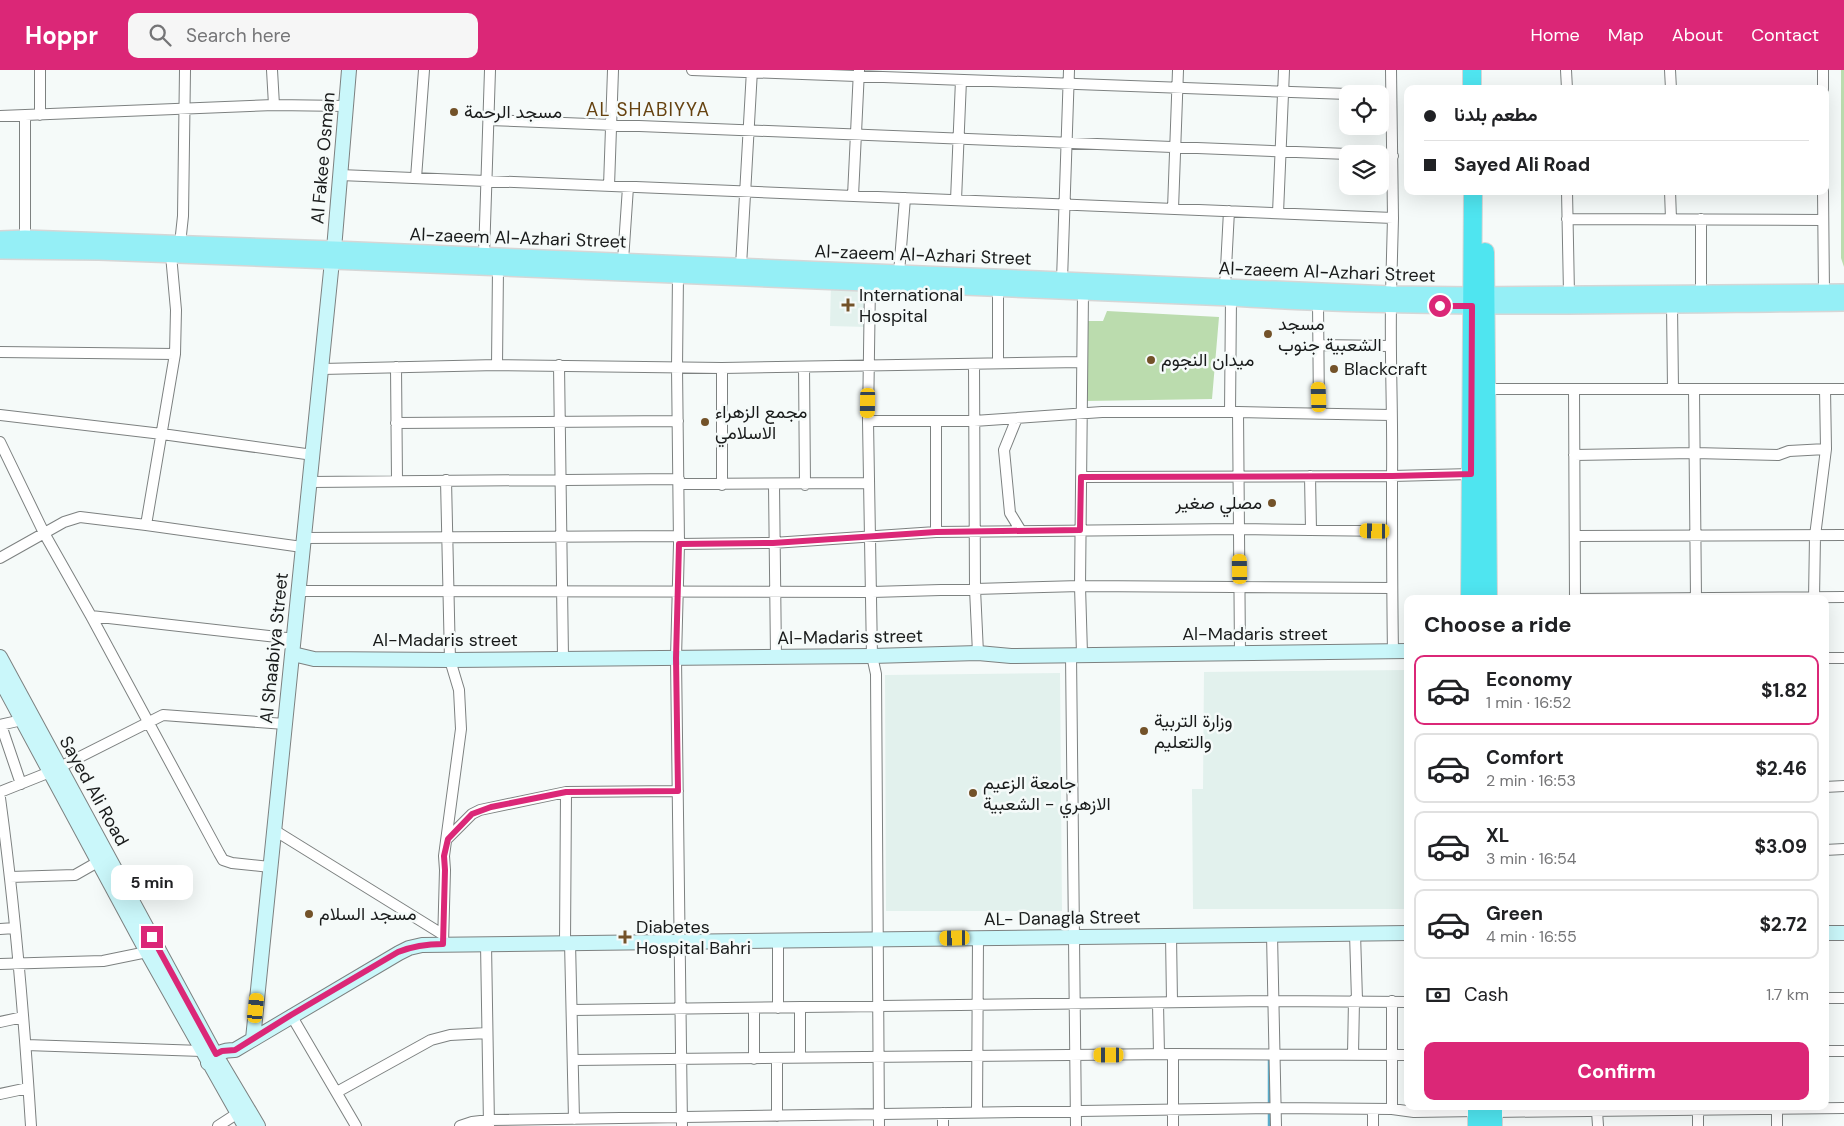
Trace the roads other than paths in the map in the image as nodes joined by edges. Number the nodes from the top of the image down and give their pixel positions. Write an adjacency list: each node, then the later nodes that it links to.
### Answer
1 (40, 70): 36 (street)
2 (185, 70): 34 (street)
3 (272, 70): 32 (street)
4 (349, 70): 33 (street, Al Fakee Osman)
5 (424, 70): 50 (street)
6 (490, 70): 38 (street)
7 (613, 70): 39 (street)
8 (692, 70): 18 (street)
9 (1069, 70): 22 (street)
10 (1178, 70): 28 (street)
11 (1284, 70): 29 (street)
12 (1392, 70): 31 (street)
13 (1472, 70): 23 (highway)
14 (1484, 70): 24 (highway)
15 (1566, 70): 25 (street)
16 (1670, 70): 26 (street)
17 (1823, 70): 27 (street)
18 (752, 71): 19 (street); 40 (street)
19 (859, 73): 20 (street); 41 (street)
20 (911, 74): 21 (street)
21 (961, 80): 22 (street); 42 (street)
22 (1069, 84): 28 (street); 43 (street)
23 (1472, 85)
24 (1484, 85)
25 (1567, 85)
26 (1670, 85)
27 (1823, 85)
28 (1177, 88): 29 (street); 44 (street)
29 (1282, 92): 30 (street); 45 (street)
30 (1339, 94)
31 (1392, 96): 48 (street)
32 (274, 105): 33 (street); 34 (street)
33 (346, 106): 49 (street, Al Fakee Osman)
34 (186, 108): 36 (street); 74 (street)
35 (25, 115): 36 (street); 37 (street); 72 (street)
36 (40, 115)
37 (0, 116)
38 (489, 120): 39 (street); 51 (street)
39 (611, 124): 40 (street); 52 (street)
40 (749, 130): 41 (street); 54 (street)
41 (856, 134): 42 (street); 60 (street)
42 (959, 139): 43 (street); 62 (street)
43 (1067, 143): 44 (street); 63 (street)
44 (1175, 147): 45 (street); 64 (street)
45 (1280, 152): 46 (street); 66 (street)
46 (1339, 154)
47 (1389, 156): 48 (street)
48 (1393, 156): 67 (street)
49 (340, 175): 50 (street); 76 (street, Al Fakee Osman)
50 (416, 178): 51 (street)
51 (487, 181): 52 (street); 77 (street)
52 (609, 186): 53 (street)
53 (628, 187): 54 (street); 78 (street)
54 (745, 192): 60 (street); 79 (street)
55 (1472, 195): 93 (highway)
56 (1484, 195): 93 (highway)
57 (1567, 195): 68 (street)
58 (1670, 195): 69 (street)
59 (1823, 195): 71 (street)
60 (853, 196): 61 (street)
61 (905, 198): 62 (street); 81 (street)
62 (956, 200): 63 (street)
63 (1064, 204): 64 (street); 83 (street)
64 (1173, 209): 65 (street)
65 (1229, 211): 66 (street); 87 (street)
66 (1278, 213): 67 (street)
67 (1393, 218): 92 (street)
68 (1567, 218): 69 (street); 91 (street)
69 (1671, 219): 70 (street)
70 (1701, 219): 71 (street); 90 (street)
71 (1823, 220): 88 (street)
72 (24, 238): 73 (main road, Al-zaeem Al-Azhari Street); 74 (main road, Al-zaeem Al-Azhari Street)
73 (0, 239)
74 (175, 249): 75 (main road, Al-zaeem Al-Azhari Street); 76 (main road, Al-zaeem Al-Azhari Street); 100 (street)
75 (0, 251)
76 (333, 255): 77 (main road, Al-zaeem Al-Azhari Street); 80 (main road, Al-zaeem Al-Azhari Street); 111 (street, Al Shaabiya Street)
77 (484, 256): 78 (main road, Al-zaeem Al-Azhari Street)
78 (623, 261): 79 (main road, Al-zaeem Al-Azhari Street)
79 (741, 266): 81 (main road, Al-zaeem Al-Azhari Street)
80 (498, 268): 82 (main road, Al-zaeem Al-Azhari Street); 104 (street)
81 (899, 273): 83 (main road, Al-zaeem Al-Azhari Street)
82 (678, 275): 84 (main road, Al-zaeem Al-Azhari Street); 107 (street)
83 (1062, 280): 87 (main road, Al-zaeem Al-Azhari Street)
84 (870, 283): 85 (main road, Al-zaeem Al-Azhari Street); 106 (street)
85 (998, 288): 86 (main road, Al-zaeem Al-Azhari Street); 102 (street)
86 (1082, 292): 87 (main road, Al-zaeem Al-Azhari Street); 101 (street)
87 (1228, 292): 92 (main road, Al-zaeem Al-Azhari Street); 94 (main road, Al-zaeem Al-Azhari Street); 118 (street)
88 (1824, 292): 89 (main road, Al-zaeem Al-Azhari Street); 90 (main road, Al-zaeem Al-Azhari Street)
89 (1844, 292)
90 (1701, 293): 91 (main road, Al-zaeem Al-Azhari Street)
91 (1569, 294): 93 (main road, Al-zaeem Al-Azhari Street)
92 (1391, 299): 93 (main road, Al-zaeem Al-Azhari Street); 94 (main road, Al-zaeem Al-Azhari Street); 98 (street)
93 (1479, 301): 96 (main road, Al-zaeem Al-Azhari Street); 113 (highway); 136 (highway)
94 (1318, 303): 97 (street)
95 (1844, 303): 96 (main road, Al-zaeem Al-Azhari Street)
96 (1672, 305): 115 (street)
97 (1317, 345): 98 (street); 120 (street)
98 (1390, 346): 121 (street)
99 (0, 352): 100 (street)
100 (174, 354): 130 (street)
101 (1082, 362): 102 (street); 119 (street)
102 (998, 363): 103 (street)
103 (974, 364): 106 (street); 128 (street)
104 (497, 365): 105 (street); 109 (street)
105 (559, 365): 107 (street); 126 (street)
106 (869, 365): 108 (street); 125 (street)
107 (677, 367): 110 (street); 124 (street)
108 (804, 367): 110 (street); 148 (street)
109 (396, 368): 111 (street); 129 (street)
110 (722, 368): 146 (street)
111 (322, 369): 134 (street, Al Shaabiya Street)
112 (1844, 388): 117 (street)
113 (1486, 389): 114 (street); 181 (highway)
114 (1574, 389): 115 (street); 135 (street)
115 (1674, 389): 116 (street)
116 (1694, 389): 117 (street); 133 (street)
117 (1825, 389): 132 (street)
118 (1234, 412): 119 (street); 120 (street); 137 (street)
119 (1082, 414): 123 (street); 140 (street)
120 (1319, 414): 121 (street)
121 (1391, 415): 139 (street)
122 (0, 416): 130 (street)
123 (1017, 418): 128 (street); 155 (street)
124 (678, 421): 126 (street); 145 (street)
125 (868, 421): 127 (street); 149 (street)
126 (560, 422): 129 (street); 141 (street)
127 (936, 422): 128 (street); 157 (street)
128 (974, 422): 154 (street)
129 (396, 423): 142 (street)
130 (162, 434): 134 (street); 150 (street)
131 (0, 442): 158 (street)
132 (1826, 449): 133 (street); 163 (street)
133 (1694, 453): 135 (street); 162 (street)
134 (313, 455): 144 (street, Al Shaabiya Street)
135 (1574, 455): 161 (street)
136 (1471, 474): 139 (street); 180 (highway)
137 (1238, 476): 138 (street); 140 (street); 152 (street)
138 (1310, 476): 139 (street); 153 (street)
139 (1392, 476): 156 (street)
140 (1081, 477): 151 (street)
141 (561, 479): 143 (street); 145 (street); 165 (street)
142 (397, 480): 143 (street); 144 (street)
143 (446, 480): 164 (street)
144 (310, 482): 167 (street, Al Shaabiya Street)
145 (679, 482): 146 (street); 166 (street)
146 (722, 484): 147 (street)
147 (774, 484): 148 (street); 168 (street)
148 (806, 484): 149 (street)
149 (869, 484): 160 (street)
150 (146, 525): 158 (street); 167 (street)
151 (1080, 530): 152 (street); 155 (street); 170 (street)
152 (1239, 530): 153 (street); 171 (street)
153 (1310, 530): 156 (street)
154 (976, 531): 155 (street); 157 (street); 173 (street)
155 (1022, 531)
156 (1391, 531): 172 (street)
157 (936, 532): 160 (street)
158 (44, 533): 169 (street); 187 (street)
159 (1844, 535): 163 (street)
160 (869, 536): 168 (street); 179 (street)
161 (1575, 536): 162 (street); 182 (street)
162 (1694, 536): 163 (street); 183 (street)
163 (1815, 536): 184 (street)
164 (449, 538): 165 (street); 167 (street); 177 (street)
165 (561, 538): 166 (street); 175 (street)
166 (679, 540): 168 (street); 178 (street)
167 (303, 542): 174 (street, Al Shaabiya Street)
168 (773, 543): 176 (street)
169 (0, 558)
170 (1080, 586): 171 (street); 173 (street); 194 (street)
171 (1240, 588): 172 (street); 192 (street)
172 (1392, 588): 190 (street)
173 (975, 589): 179 (street); 191 (street)
174 (299, 591): 177 (street); 188 (street, Al Shaabiya Street)
175 (562, 591): 177 (street); 178 (street); 198 (street)
176 (774, 591): 178 (street); 179 (street); 197 (street)
177 (450, 592): 202 (street)
178 (678, 592): 199 (street)
179 (872, 592): 195 (street)
180 (1470, 595)
181 (1488, 595)
182 (1575, 595)
183 (1696, 595)
184 (1814, 595)
185 (1844, 597): 186 (street)
186 (1829, 598)
187 (91, 616): 188 (street); 205 (street)
188 (295, 639): 193 (street, Al Shaabiya Street)
189 (1404, 651): 190 (street, Al-Madaris street)
190 (1393, 652): 192 (street, Al-Madaris street)
191 (978, 653): 194 (street, Al-Madaris street); 195 (street, Al-Madaris street)
192 (1240, 653): 194 (street, Al-Madaris street)
193 (293, 654): 202 (street, Al-Madaris street); 206 (street, Al Shaabiya Street)
194 (1076, 654): 232 (street)
195 (872, 656): 197 (street, Al-Madaris street); 235 (street)
196 (0, 657): 208 (street, Sayed Ali Road)
197 (776, 657): 199 (street, Al-Madaris street)
198 (563, 658): 199 (street, Al-Madaris street); 202 (street, Al-Madaris street)
199 (676, 658): 212 (street)
200 (1829, 658): 201 (street)
201 (1844, 658)
202 (450, 660): 217 (street)
203 (0, 679): 204 (street, Sayed Ali Road)
204 (22, 720): 207 (street); 208 (street, Sayed Ali Road)
205 (149, 722): 206 (street); 208 (street); 222 (street)
206 (285, 724): 216 (street, Al Shaabiya Street)
207 (0, 725): 209 (street)
208 (55, 769): 209 (street); 220 (street, Sayed Ali Road)
209 (21, 784): 213 (street)
210 (1844, 786): 211 (street)
211 (1829, 787)
212 (678, 791): 214 (street); 237 (street)
213 (0, 792)
214 (566, 792): 217 (street); 238 (street)
215 (0, 798): 221 (street)
216 (274, 830): 222 (street, Al Shaabiya Street); 234 (street)
217 (448, 839): 234 (street)
218 (1844, 849): 219 (street)
219 (1829, 850)
220 (104, 859): 223 (street); 240 (street, Sayed Ali Road); 281 (street, Sayed Ali Road)
221 (5, 866): 223 (street)
222 (270, 867): 263 (street, Al Shaabiya Street)
223 (10, 877): 224 (street)
224 (15, 928): 225 (street); 241 (street)
225 (0, 929)
226 (1355, 933): 227 (street, AL- Danagla Street); 230 (street, AL- Danagla Street); 245 (street)
227 (1404, 933)
228 (1829, 933): 229 (street)
229 (1844, 933)
230 (1272, 934): 231 (street, AL- Danagla Street); 246 (street)
231 (1172, 935): 232 (street, AL- Danagla Street); 248 (street)
232 (1075, 936): 233 (street, AL- Danagla Street); 251 (street)
233 (978, 938): 235 (street, AL- Danagla Street); 252 (street)
234 (442, 939): 239 (street, AL- Danagla Street); 259 (street, AL- Danagla Street)
235 (878, 939): 236 (street, AL- Danagla Street); 253 (street)
236 (778, 940): 237 (street, AL- Danagla Street); 255 (street)
237 (679, 941): 238 (street, AL- Danagla Street); 257 (street)
238 (568, 942): 239 (street, AL- Danagla Street); 258 (street)
239 (486, 944): 262 (street)
240 (148, 952): 241 (street); 281 (street, Sayed Ali Road)
241 (19, 962): 242 (street); 260 (street)
242 (0, 964)
243 (1829, 998): 244 (street)
244 (1844, 998)
245 (1354, 1000): 246 (street); 247 (street); 271 (street)
246 (1272, 1001): 248 (street); 270 (street)
247 (1392, 1001): 249 (street); 272 (street)
248 (1172, 1002): 250 (street)
249 (1404, 1002)
250 (1158, 1003): 251 (street); 267 (street)
251 (1075, 1004): 252 (street); 269 (street)
252 (976, 1006): 253 (street); 274 (street)
253 (878, 1007): 256 (street); 278 (street)
254 (754, 1008): 255 (street); 257 (street); 275 (street)
255 (778, 1008): 256 (street)
256 (800, 1008): 277 (street)
257 (680, 1009): 258 (street); 280 (street)
258 (572, 1010): 279 (street)
259 (291, 1015): 263 (street, AL- Danagla Street); 283 (street)
260 (24, 1017): 261 (street); 264 (street)
261 (0, 1022)
262 (487, 1033): 283 (street); 304 (street)
263 (253, 1039): 281 (street, AL- Danagla Street)
264 (26, 1045): 281 (street); 282 (street)
265 (1829, 1051): 266 (street)
266 (1844, 1051)
267 (1159, 1054): 268 (street); 269 (street)
268 (1172, 1054): 270 (street); 290 (street)
269 (1076, 1055): 274 (street); 294 (street)
270 (1275, 1055): 271 (street); 285 (street)
271 (1353, 1055): 272 (street)
272 (1391, 1055): 273 (street); 289 (street)
273 (1404, 1055)
274 (976, 1056): 278 (street); 297 (street)
275 (754, 1058): 276 (street); 280 (street)
276 (777, 1058): 277 (street); 301 (street)
277 (800, 1058): 278 (street)
278 (878, 1058): 299 (street)
279 (574, 1060): 280 (street); 302 (street)
280 (680, 1060): 303 (street)
281 (213, 1062): 298 (street, Sayed Ali Road); 308 (street, Sayed Ali Road)
282 (28, 1088): 284 (street); 305 (street)
283 (337, 1092): 309 (street)
284 (0, 1094)
285 (1276, 1108): 288 (street); 290 (street); 315 (street)
286 (1829, 1108): 287 (street)
287 (1844, 1108)
288 (1373, 1109): 289 (street); 316 (street)
289 (1392, 1109): 300 (street)
290 (1173, 1110): 294 (street); 314 (street)
291 (1603, 1110): 295 (street)
292 (1698, 1110): 318 (street)
293 (1777, 1110): 319 (street)
294 (1076, 1111): 297 (street); 313 (street)
295 (1597, 1111): 300 (street); 317 (street)
296 (943, 1113): 297 (street); 299 (street); 312 (street)
297 (977, 1113)
298 (238, 1114): 306 (street); 307 (street, Sayed Ali Road)
299 (878, 1114): 301 (street); 311 (street)
300 (1485, 1115)
301 (777, 1116): 303 (street)
302 (574, 1119): 303 (street); 304 (street)
303 (682, 1122)
304 (489, 1123): 310 (street)
305 (31, 1126)
306 (218, 1126)
307 (245, 1126)
308 (258, 1126)
309 (356, 1126)
310 (460, 1126)
311 (878, 1126)
312 (943, 1126)
313 (1076, 1126)
314 (1173, 1126)
315 (1276, 1126)
316 (1373, 1126)
317 (1598, 1126)
318 (1698, 1126)
319 (1777, 1126)

